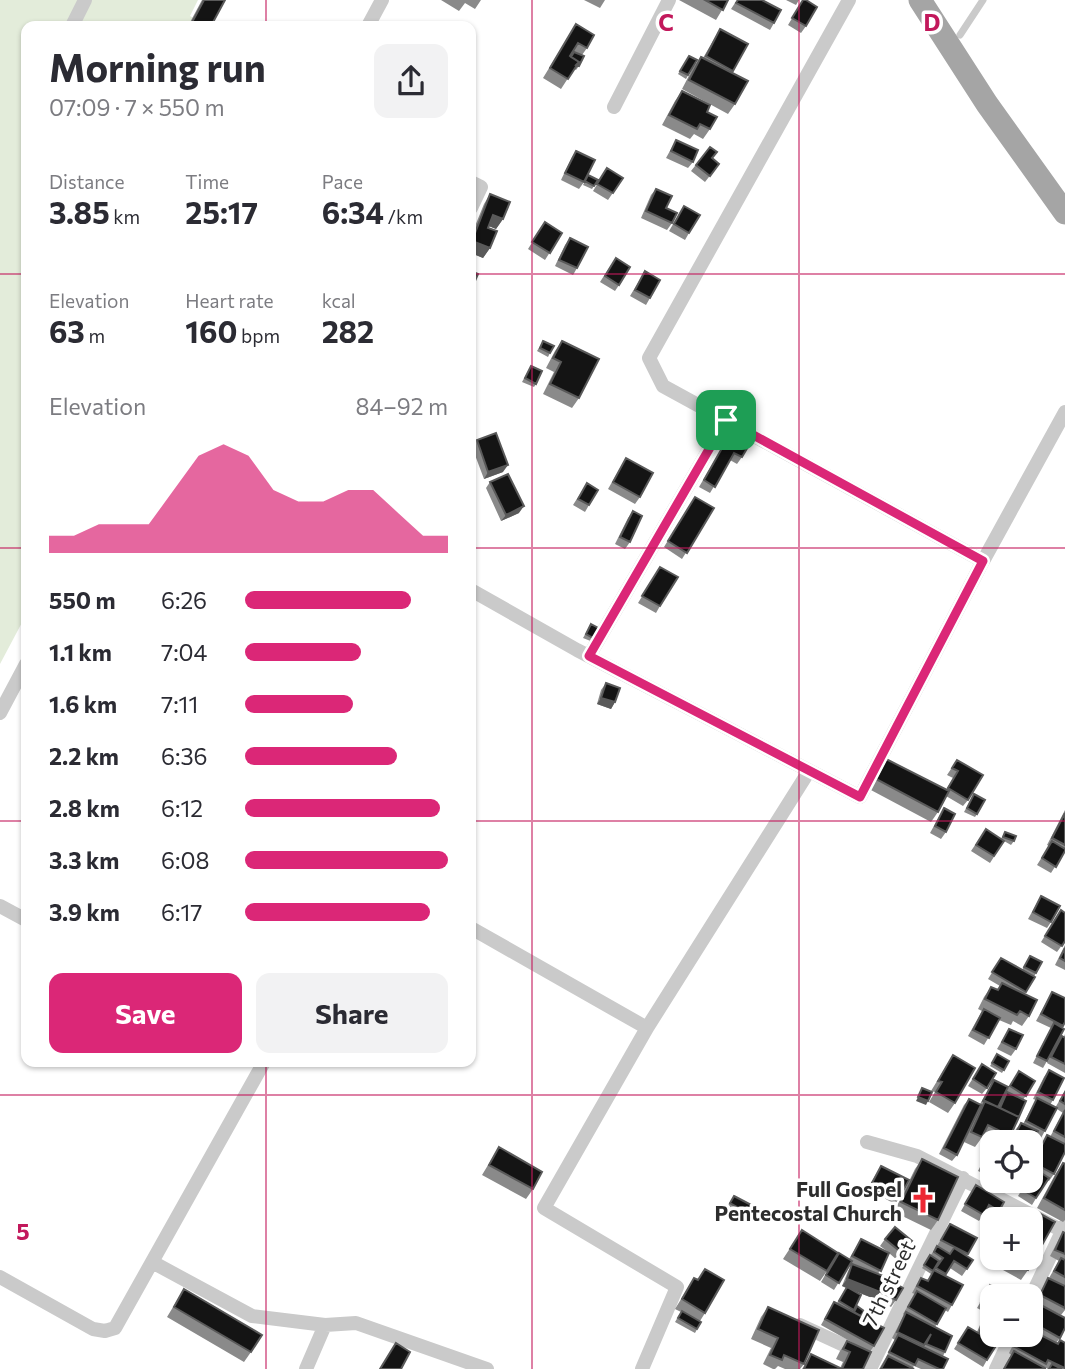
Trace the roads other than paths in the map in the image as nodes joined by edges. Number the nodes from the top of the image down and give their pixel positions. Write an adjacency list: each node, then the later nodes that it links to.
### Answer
1 (85, 0): 8 (street)
2 (382, 0): 9 (street)
3 (669, 0): 11 (street)
4 (849, 0): 15 (street)
5 (920, 0): 13 (main road)
6 (937, 0): 10 (main road)
7 (983, 0): 10 (lane)
8 (74, 21)
9 (371, 21)
10 (960, 35): 12 (main road)
11 (614, 107)
12 (1065, 190)
13 (1065, 213)
14 (1065, 412): 16 (street)
15 (726, 420): 16 (street); 18 (street)
16 (983, 561): 21 (street)
17 (476, 593): 18 (street)
18 (589, 656): 21 (street)
19 (21, 677): 20 (street)
20 (0, 713)
21 (809, 771): 25 (street)
22 (0, 906): 23 (street)
23 (21, 917)
24 (476, 931): 25 (street)
25 (647, 1028): 39 (street)
26 (261, 1067): 30 (street)
27 (867, 1142): 28 (street)
28 (963, 1178): 29 (street); 36 (street, 7th street)
29 (1064, 1229): 32 (street)
30 (152, 1262): 31 (street); 34 (street)
31 (0, 1277)
32 (1037, 1284)
33 (788, 1320): 36 (street)
34 (325, 1325): 37 (street); 38 (street)
35 (1006, 1347): 40 (street)
36 (877, 1364)
37 (306, 1369)
38 (487, 1369)
39 (642, 1369)
40 (996, 1369)

